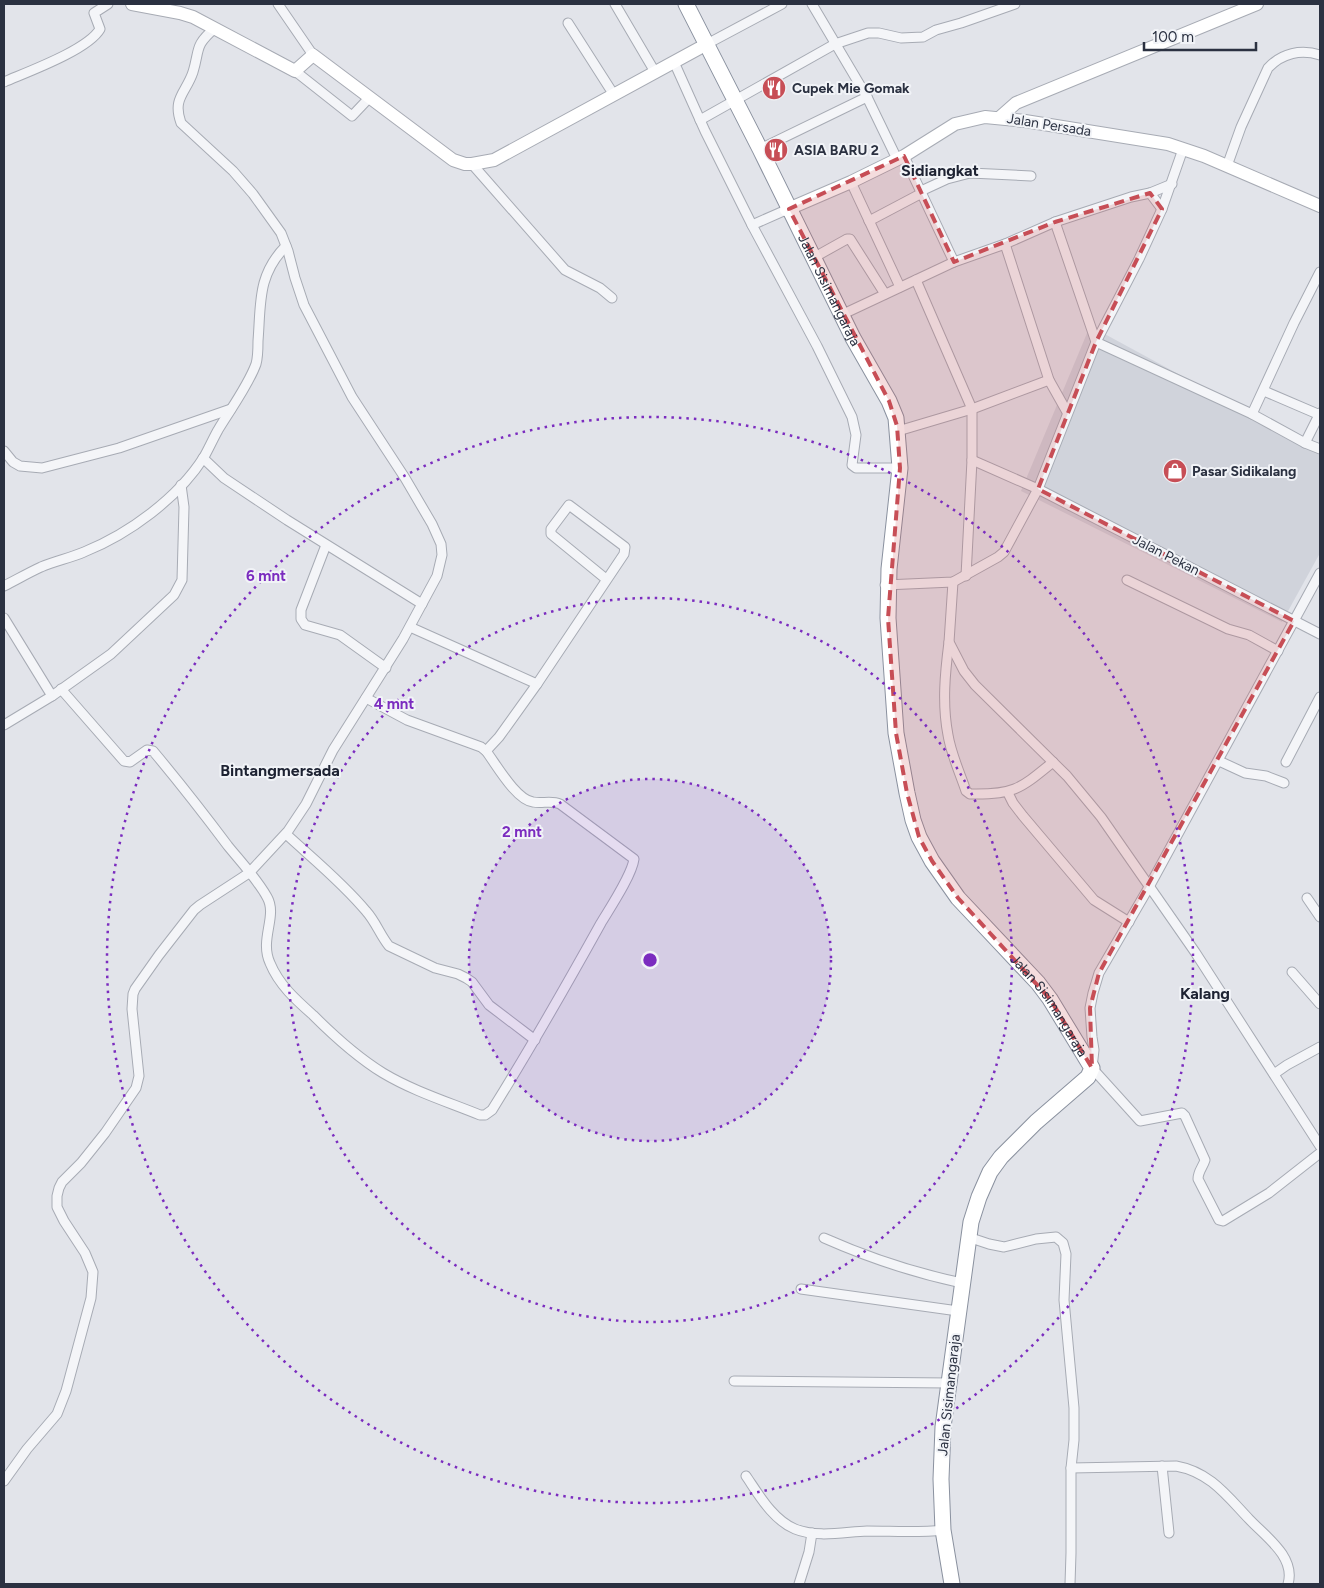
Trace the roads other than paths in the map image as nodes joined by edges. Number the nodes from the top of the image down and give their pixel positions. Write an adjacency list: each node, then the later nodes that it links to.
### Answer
1 (108, 4): 20 (street)
2 (132, 4): 12 (street)
3 (278, 4): 15 (street)
4 (614, 4): 19 (street)
5 (682, 4): 14 (highway, Jalan Sisimangaraja)
6 (686, 4): 14 (highway, Jalan Sisimangaraja)
7 (782, 4): 14 (street)
8 (812, 4): 13 (street)
9 (1015, 4): 13 (street)
10 (1257, 4): 25 (street)
11 (568, 23): 21 (street)
12 (215, 28): 18 (street); 46 (street)
13 (835, 44): 22 (street); 24 (street)
14 (705, 45): 17 (street); 24 (highway, Jalan Sisimangaraja)
15 (313, 55): 18 (street); 23 (street)
16 (1320, 55): 33 (street)
17 (674, 62): 19 (street); 27 (street)
18 (295, 71): 23 (street)
19 (656, 72): 21 (street)
20 (4, 82)
21 (614, 95): 32 (street)
22 (867, 97): 29 (street); 31 (street)
23 (369, 98): 32 (street)
24 (733, 100): 27 (street); 29 (highway, Jalan Sisimangaraja); 41 (highway, Jalan Sisimangaraja)
25 (1016, 103): 26 (street); 28 (street)
26 (999, 118): 28 (street, Jalan Persada); 31 (street, Jalan Persada)
27 (700, 120): 44 (street)
28 (1026, 121): 30 (street, Jalan Persada)
29 (760, 149): 41 (highway, Jalan Sisimangaraja)
30 (1183, 149): 33 (street, Jalan Persada); 36 (street)
31 (901, 157): 35 (street, Jalan Persada); 37 (street)
32 (472, 164): 53 (street)
33 (1227, 166): 39 (street, Jalan Persada)
34 (1031, 176): 37 (street)
35 (851, 182): 41 (street, Jalan Persada); 42 (street)
36 (1172, 184): 38 (street); 40 (street)
37 (921, 192): 42 (street); 48 (street)
38 (1150, 193): 40 (street); 43 (street)
39 (1320, 206)
40 (1162, 208): 55 (street)
41 (787, 210): 44 (street); 47 (highway, Jalan Sisimangaraja); 54 (highway, Jalan Sisimangaraja)
42 (869, 221): 51 (street)
43 (1055, 222): 45 (street); 55 (street)
44 (752, 225): 69 (street)
45 (1005, 244): 48 (street); 56 (street)
46 (286, 246): 58 (street); 80 (street)
47 (813, 258): 52 (street); 54 (highway, Jalan Sisimangaraja)
48 (954, 262): 50 (street)
49 (1320, 272): 57 (street)
50 (916, 280): 51 (street); 59 (street)
51 (900, 287): 52 (street)
52 (885, 294): 54 (street)
53 (612, 298)
54 (840, 315): 63 (highway, Jalan Sisimangaraja); 69 (highway, Jalan Sisimangaraja)
55 (1096, 342): 60 (street); 61 (street)
56 (1049, 380): 59 (street); 60 (street)
57 (1264, 391): 61 (street); 62 (street)
58 (231, 409): 66 (street); 67 (street)
59 (972, 410): 63 (street); 68 (street)
60 (1067, 412): 71 (street)
61 (1252, 414): 64 (street)
62 (1320, 414): 64 (street)
63 (898, 431): 69 (highway, Jalan Sisimangaraja)
64 (1305, 442): 65 (street)
65 (1320, 449)
66 (4, 451)
67 (203, 458): 70 (street); 72 (street)
68 (972, 460): 71 (street, Jalan Pekan); 74 (street)
69 (898, 468): 79 (highway, Jalan Sisimangaraja)
70 (181, 485): 78 (street); 89 (street)
71 (1038, 489): 74 (street); 82 (street, Jalan Pekan)
72 (326, 545): 80 (street); 87 (street)
73 (1320, 573): 82 (street)
74 (966, 576): 77 (street)
75 (606, 579): 75 (street); 88 (street)
76 (1126, 580): 86 (street)
77 (953, 582): 79 (street); 85 (street)
78 (4, 586)
79 (887, 588): 110 (highway, Jalan Sisimangaraja)
80 (422, 604): 83 (street)
81 (4, 618): 90 (street)
82 (1294, 621): 84 (street, Jalan Pekan); 86 (street)
83 (410, 627): 87 (street); 88 (street)
84 (1320, 634)
85 (949, 642): 96 (street); 99 (street)
86 (1278, 651): 95 (street)
87 (386, 668): 92 (street)
88 (537, 684): 94 (street)
89 (61, 689): 90 (street); 101 (street)
90 (52, 696): 93 (street)
91 (1320, 697): 97 (street)
92 (366, 698): 94 (street); 100 (street)
93 (4, 725)
94 (486, 751): 108 (street)
95 (1218, 761): 98 (street); 102 (street)
96 (1053, 762): 99 (street); 102 (street)
97 (1286, 762)
98 (1284, 783)
99 (1008, 793): 105 (street)
100 (286, 834): 101 (street); 108 (street)
101 (250, 873): 108 (street); 124 (street)
102 (1149, 887): 105 (street); 111 (street)
103 (1306, 898): 104 (street)
104 (1320, 917)
105 (1129, 922): 110 (street)
106 (1292, 972): 107 (street)
107 (1320, 1004)
108 (535, 1040)
109 (1320, 1047): 111 (street)
110 (1092, 1068): 113 (street); 114 (highway, Jalan Sisimangaraja)
111 (1274, 1074): 112 (street)
112 (1320, 1146)
113 (1320, 1153)
114 (968, 1237): 116 (highway, Jalan Sisimangaraja); 122 (street)
115 (824, 1238): 116 (street)
116 (962, 1283): 118 (highway, Jalan Sisimangaraja)
117 (802, 1289): 118 (street)
118 (958, 1311): 120 (highway, Jalan Sisimangaraja)
119 (734, 1381): 120 (street)
120 (949, 1383): 125 (highway, Jalan Sisimangaraja)
121 (1162, 1466): 122 (street); 127 (street); 131 (street)
122 (1071, 1468): 130 (street)
123 (746, 1476): 126 (street)
124 (4, 1481)
125 (944, 1530): 126 (street); 129 (highway, Jalan Sisimangaraja)
126 (812, 1533): 128 (street)
127 (1169, 1533)
128 (799, 1584)
129 (952, 1584)
130 (1070, 1584)
131 (1288, 1584)

